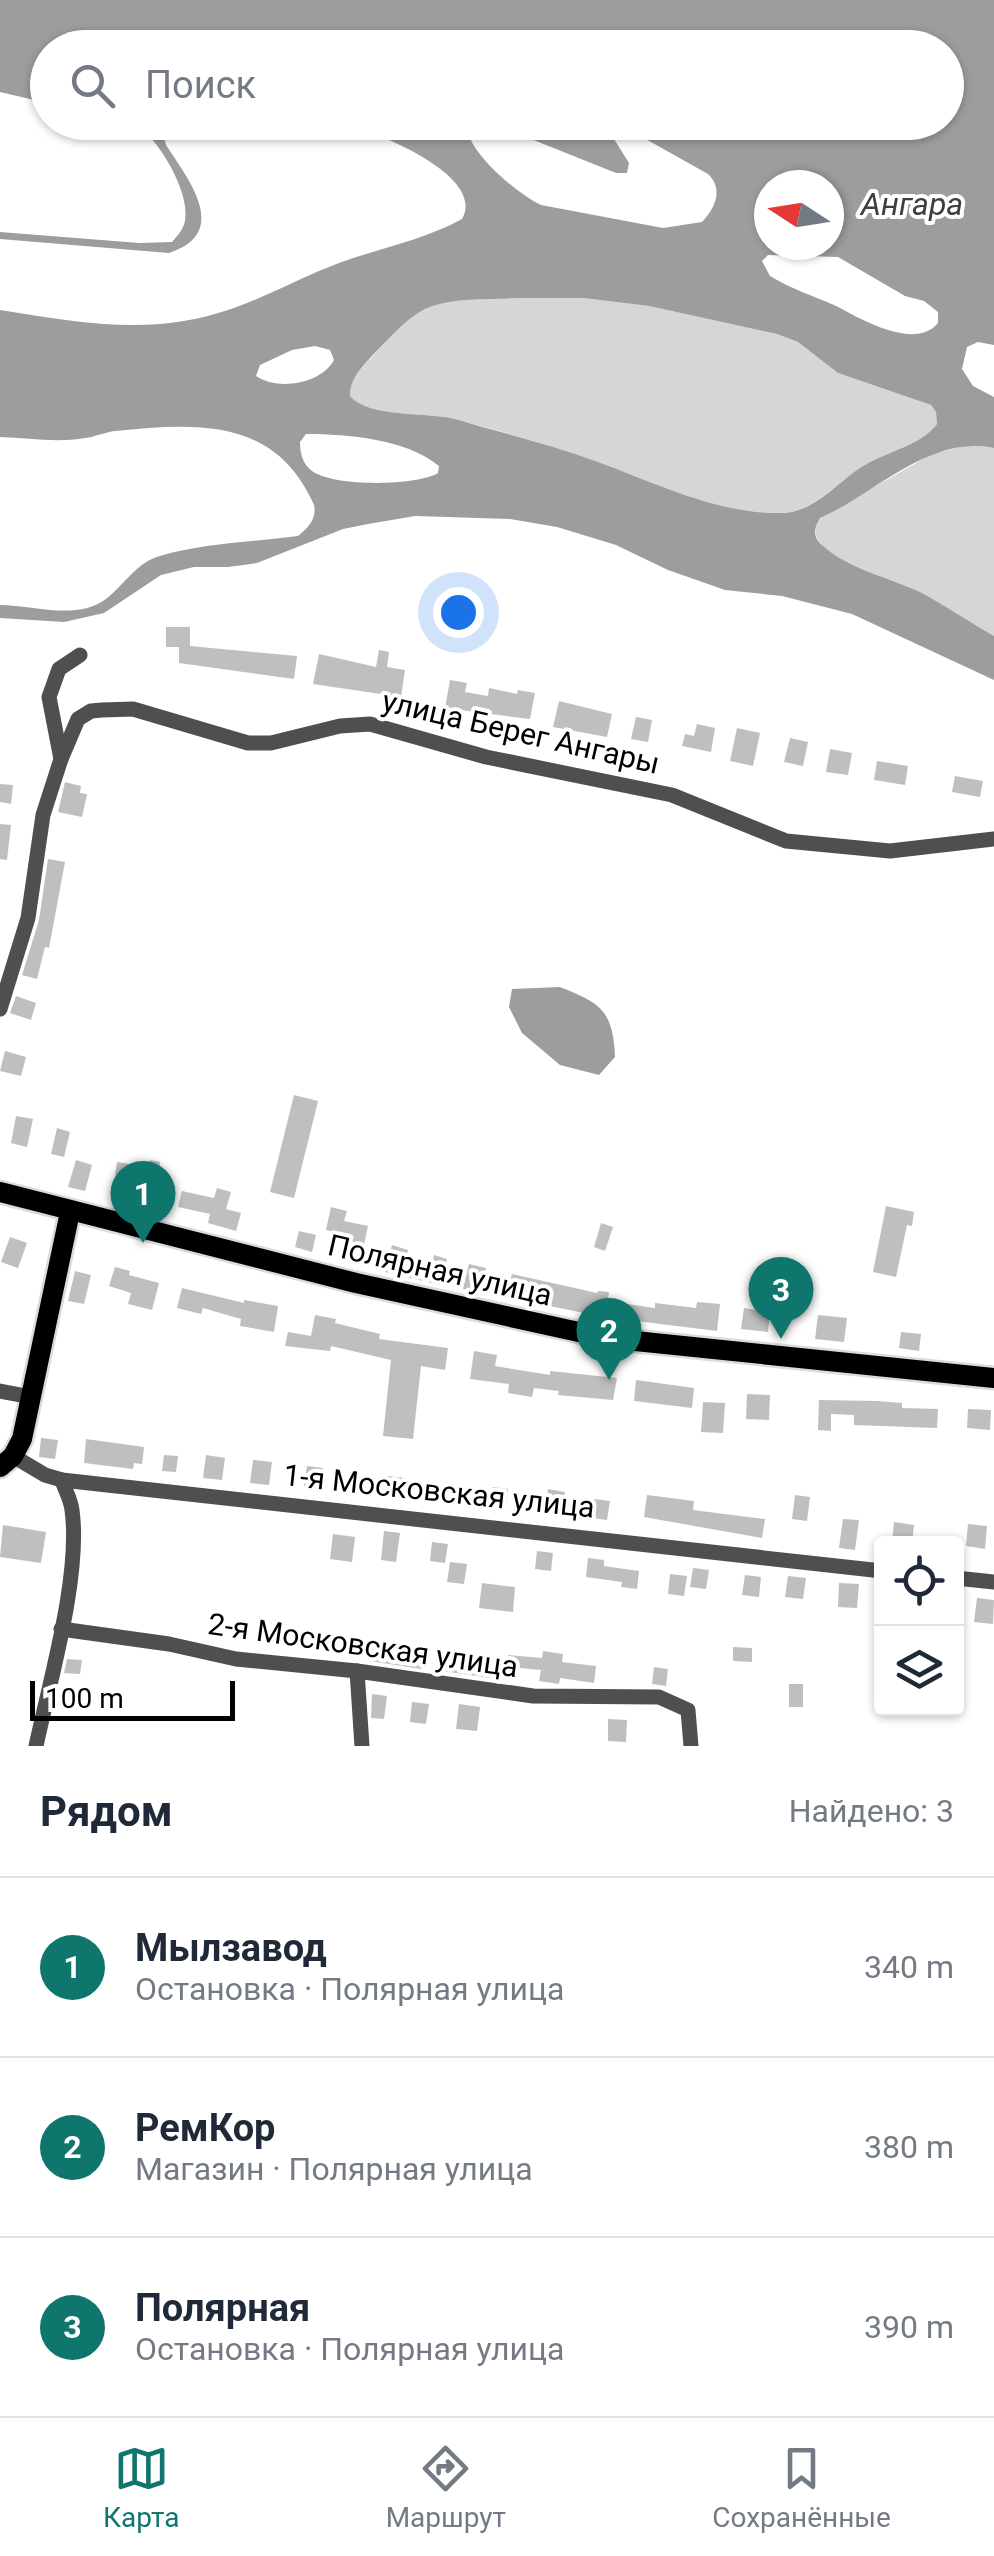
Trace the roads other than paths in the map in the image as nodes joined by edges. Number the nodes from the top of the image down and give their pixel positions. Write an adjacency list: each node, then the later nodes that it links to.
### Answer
1 (80, 655): 2 (street)
2 (61, 759): 3 (street, улица Берег Ангары); 4 (street)
3 (994, 839)
4 (0, 1009)
5 (0, 1192): 6 (main road, Полярная улица)
6 (70, 1212): 7 (main road, Полярная улица); 9 (main road)
7 (994, 1378)
8 (0, 1391): 9 (street)
9 (31, 1397): 10 (main road)
10 (6, 1461): 11 (street, 1-я Московская улица)
11 (62, 1480): 12 (street, 1-я Московская улица); 15 (street)
12 (874, 1570)
13 (964, 1579): 14 (street)
14 (994, 1582)
15 (61, 1629): 16 (street, 2-я Московская улица); 17 (street)
16 (357, 1671): 18 (street); 19 (street, 2-я Московская улица)
17 (36, 1746)
18 (362, 1746)
19 (692, 1746)

